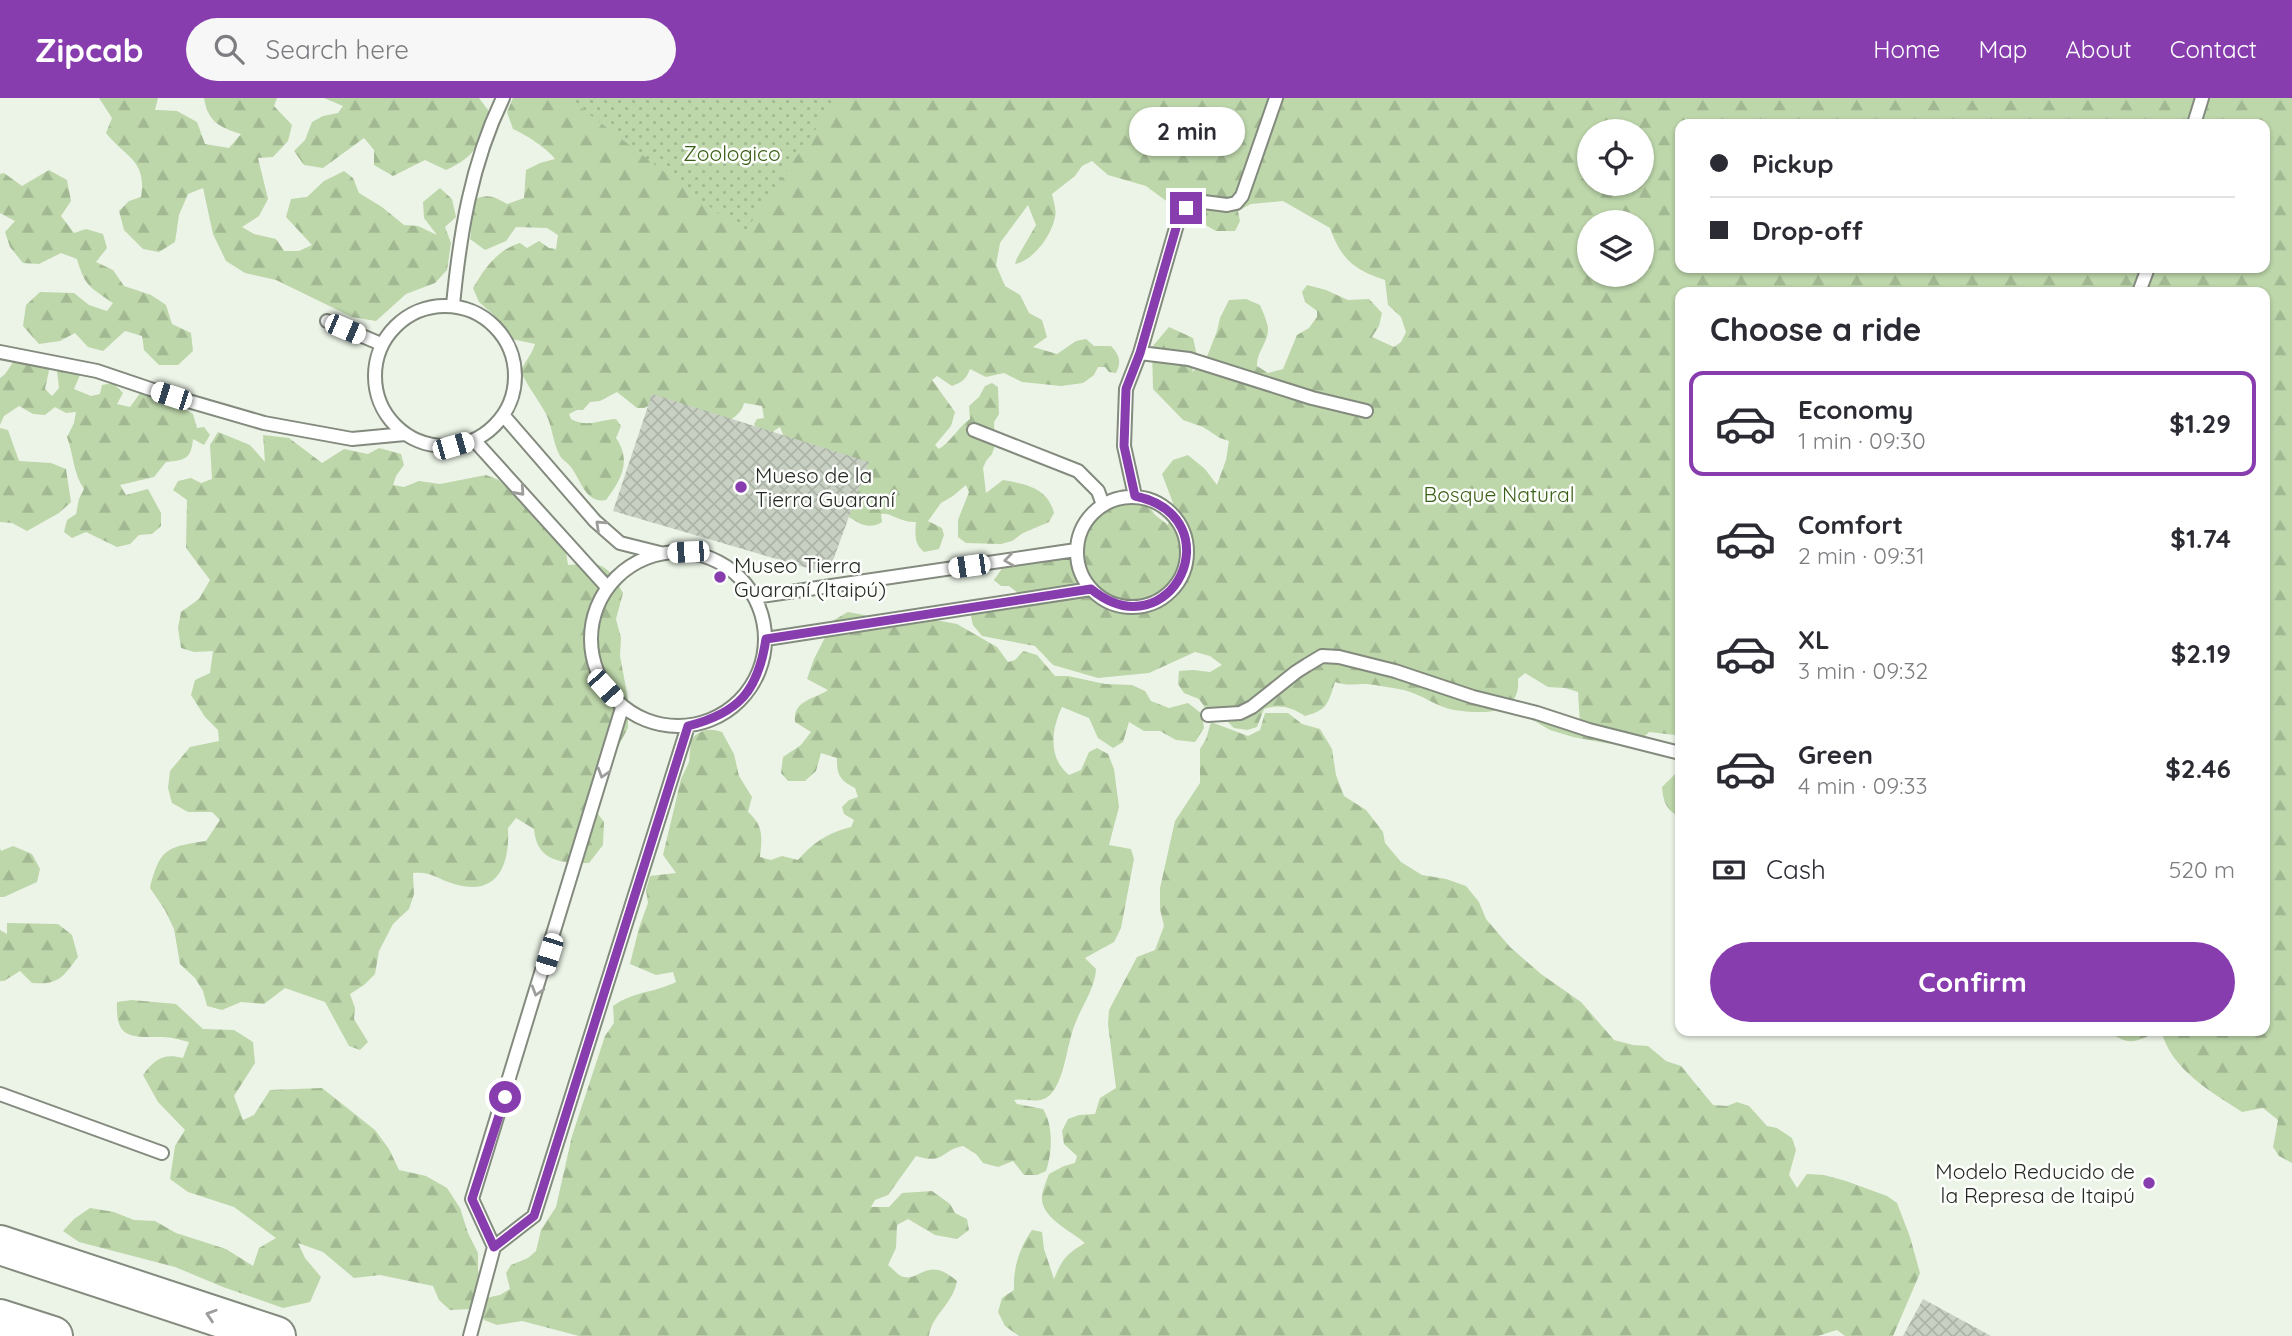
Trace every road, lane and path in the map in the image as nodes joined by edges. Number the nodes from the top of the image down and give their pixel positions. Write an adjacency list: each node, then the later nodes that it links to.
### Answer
1 (503, 98): 5 (lane)
2 (1276, 98): 9 (lane)
3 (2202, 98): 4 (lane)
4 (2196, 119)
5 (453, 305): 7 (lane); 11 (lane)
6 (327, 321): 7 (lane)
7 (382, 344): 13 (lane)
8 (0, 352): 13 (lane)
9 (1140, 353): 10 (lane); 15 (lane)
10 (1366, 411)
11 (503, 415): 14 (lane); 18 (lane, one-way to 11)
12 (974, 430): 16 (lane)
13 (405, 434): 14 (lane)
14 (474, 440): 19 (lane, one-way to 19)
15 (1135, 496): 16 (lane); 20 (lane)
16 (1103, 505): 17 (lane)
17 (1076, 550): 20 (lane); 21 (lane, one-way to 21)
18 (661, 553): 19 (lane); 21 (lane)
19 (607, 587): 23 (lane)
20 (1091, 589): 22 (lane)
21 (755, 597): 22 (lane)
22 (766, 639): 25 (lane)
23 (622, 708): 25 (lane); 30 (lane, one-way to 30)
24 (1208, 715): 26 (lane)
25 (688, 726): 30 (lane)
26 (1675, 752)
27 (0, 1094): 28 (lane)
28 (162, 1153)
29 (0, 1245): 34 (highway, one-way to 29)
30 (494, 1247): 32 (lane)
31 (0, 1319): 33 (highway)
32 (472, 1335)
33 (53, 1336)
34 (276, 1336)

